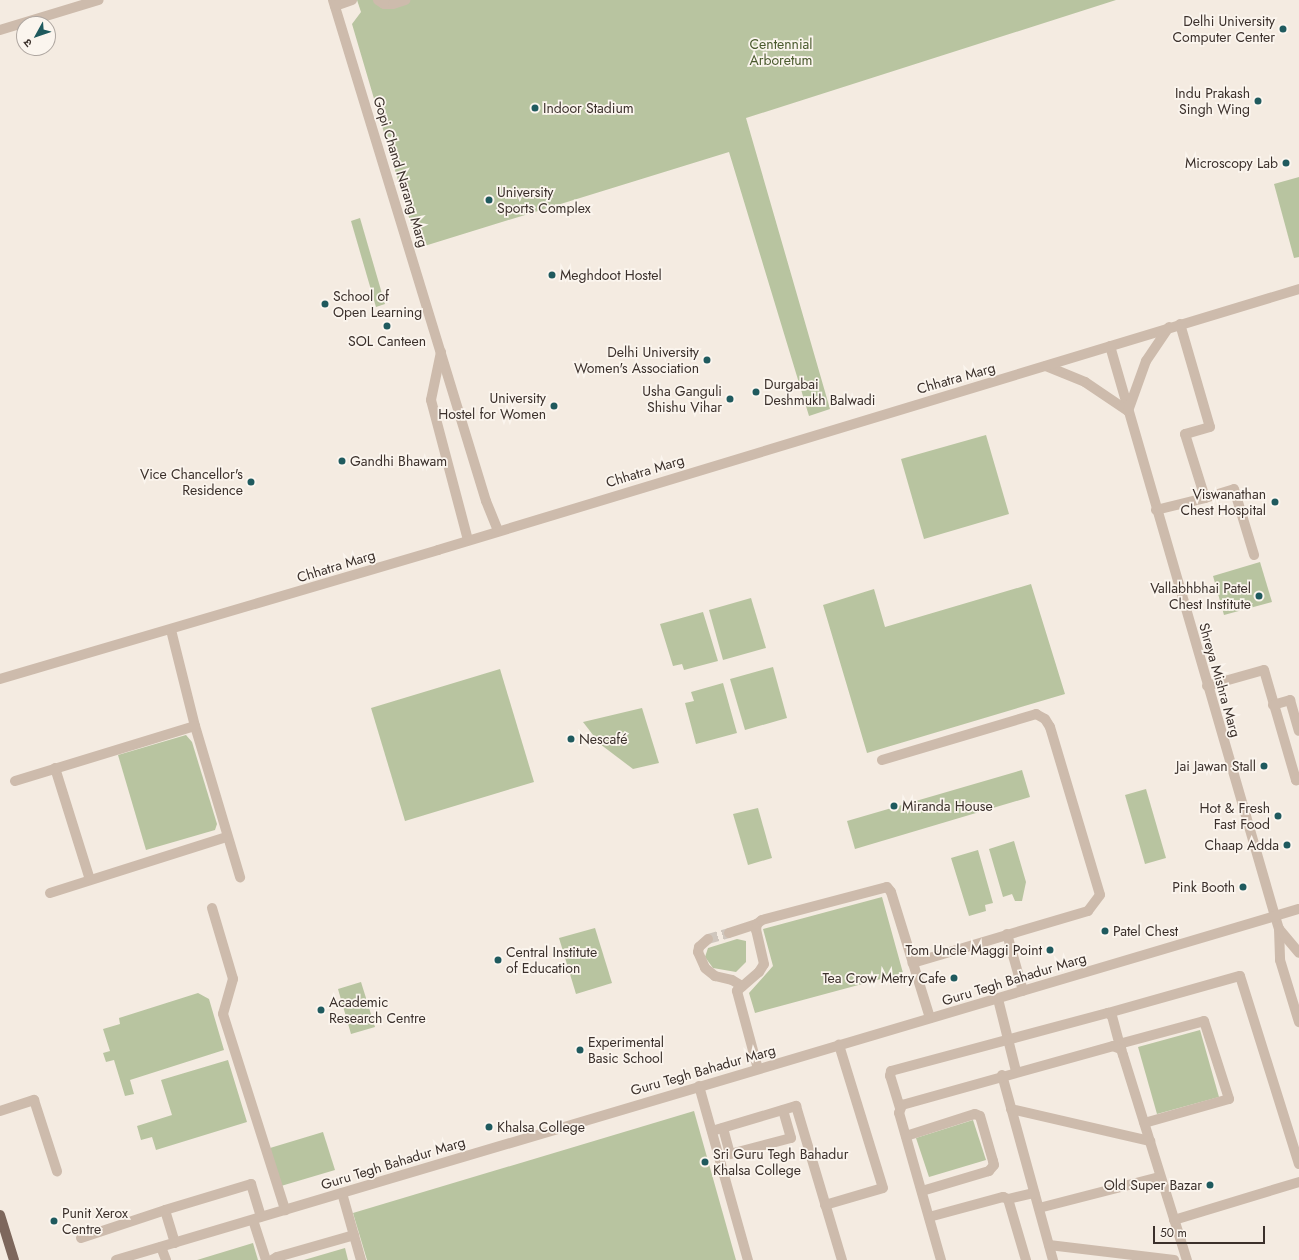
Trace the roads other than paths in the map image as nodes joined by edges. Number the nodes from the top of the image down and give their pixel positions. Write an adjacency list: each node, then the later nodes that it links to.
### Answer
1 (100, 0): 6 (street)
2 (352, 0): 5 (street)
3 (378, 0): 4 (street)
4 (405, 0)
5 (334, 3): 11 (street, Gopi Chand Narang Marg)
6 (0, 30)
7 (1299, 289): 8 (street, Chhatra Marg)
8 (1180, 324): 9 (street, Chhatra Marg); 14 (street)
9 (1169, 327): 10 (street, Chhatra Marg); 13 (street)
10 (1110, 346): 12 (street, Chhatra Marg); 13 (street, Shreya Mishra Marg)
11 (441, 352): 16 (street, Gopi Chand Narang Marg); 17 (street)
12 (1046, 366): 13 (street); 16 (street, Chhatra Marg)
13 (1128, 411): 15 (street, Shreya Mishra Marg)
14 (1205, 498): 15 (street); 18 (street)
15 (1156, 510): 21 (street, Shreya Mishra Marg)
16 (498, 531): 17 (street, Chhatra Marg)
17 (468, 540): 19 (street, Chhatra Marg)
18 (1254, 555)
19 (171, 630): 20 (street, Chhatra Marg); 23 (street)
20 (0, 679)
21 (1207, 686): 22 (street); 35 (street, Shreya Mishra Marg)
22 (1273, 705): 24 (street); 27 (street)
23 (195, 726): 26 (street); 29 (street)
24 (1299, 731)
25 (882, 760): 39 (street)
26 (55, 768): 28 (street); 31 (street)
27 (1299, 779)
28 (16, 781)
29 (227, 837): 30 (street); 31 (street)
30 (240, 878)
31 (90, 880): 32 (street)
32 (50, 893)
33 (212, 908): 76 (street)
34 (1299, 909): 35 (street, Guru Tegh Bahadur Marg)
35 (1275, 916): 37 (street, Shreya Mishra Marg); 44 (street, Guru Tegh Bahadur Marg)
36 (757, 924): 38 (street); 42 (street); 43 (street)
37 (1279, 929): 41 (street, Shreya Mishra Marg); 48 (street, Shreya Mishra Marg)
38 (729, 933)
39 (1007, 934): 42 (street); 44 (street)
40 (708, 939): 43 (street)
41 (1299, 953)
42 (913, 963): 47 (street)
43 (742, 986): 52 (street)
44 (1023, 991): 45 (street, Guru Tegh Bahadur Marg)
45 (998, 999): 47 (street, Guru Tegh Bahadur Marg); 49 (street)
46 (1108, 1013): 49 (street); 51 (street); 65 (street)
47 (930, 1018): 50 (street, Guru Tegh Bahadur Marg)
48 (1299, 1022)
49 (1008, 1040): 53 (street); 56 (street)
50 (839, 1045): 52 (street, Guru Tegh Bahadur Marg); 73 (street)
51 (1120, 1047): 53 (street); 60 (street); 60 (street)
52 (758, 1069): 55 (street, Guru Tegh Bahadur Marg)
53 (1016, 1071): 54 (street)
54 (1002, 1075): 56 (street); 57 (street)
55 (699, 1086): 62 (street); 71 (street, Guru Tegh Bahadur Marg)
56 (900, 1108): 63 (street)
57 (1011, 1109): 64 (street); 70 (street)
58 (783, 1110): 61 (street); 61 (street); 73 (street)
59 (0, 1111): 66 (street)
60 (1144, 1123): 64 (street)
61 (723, 1128): 62 (street)
62 (712, 1131): 92 (street)
63 (906, 1136): 69 (street); 69 (street)
64 (1150, 1141): 67 (street)
65 (1299, 1164)
66 (56, 1171)
67 (1160, 1176): 74 (street); 80 (street)
68 (1299, 1182): 80 (street)
69 (922, 1191): 78 (street)
70 (1034, 1192): 72 (street); 74 (street)
71 (342, 1193): 76 (street, Guru Tegh Bahadur Marg); 81 (street)
72 (1008, 1199): 78 (street); 95 (street)
73 (826, 1205): 93 (street)
74 (1038, 1208): 84 (street)
75 (165, 1210): 79 (street); 82 (street); 83 (street)
76 (285, 1210): 79 (street, Guru Tegh Bahadur Marg)
77 (0, 1215): 86 (main road)
78 (929, 1217): 94 (street)
79 (257, 1218): 83 (street, Guru Tegh Bahadur Marg); 89 (street)
80 (1174, 1220): 98 (street)
81 (354, 1235): 90 (street); 91 (street)
82 (81, 1238)
83 (175, 1243): 85 (street, Guru Tegh Bahadur Marg)
84 (1049, 1245): 96 (street); 97 (street)
85 (161, 1247): 87 (street, Guru Tegh Bahadur Marg); 88 (street)
86 (14, 1260)
87 (116, 1260)
88 (166, 1260)
89 (266, 1260)
90 (272, 1260)
91 (361, 1260)
92 (748, 1260)
93 (842, 1260)
94 (942, 1260)
95 (1026, 1260)
96 (1053, 1260)
97 (1174, 1260)
98 (1187, 1260)

